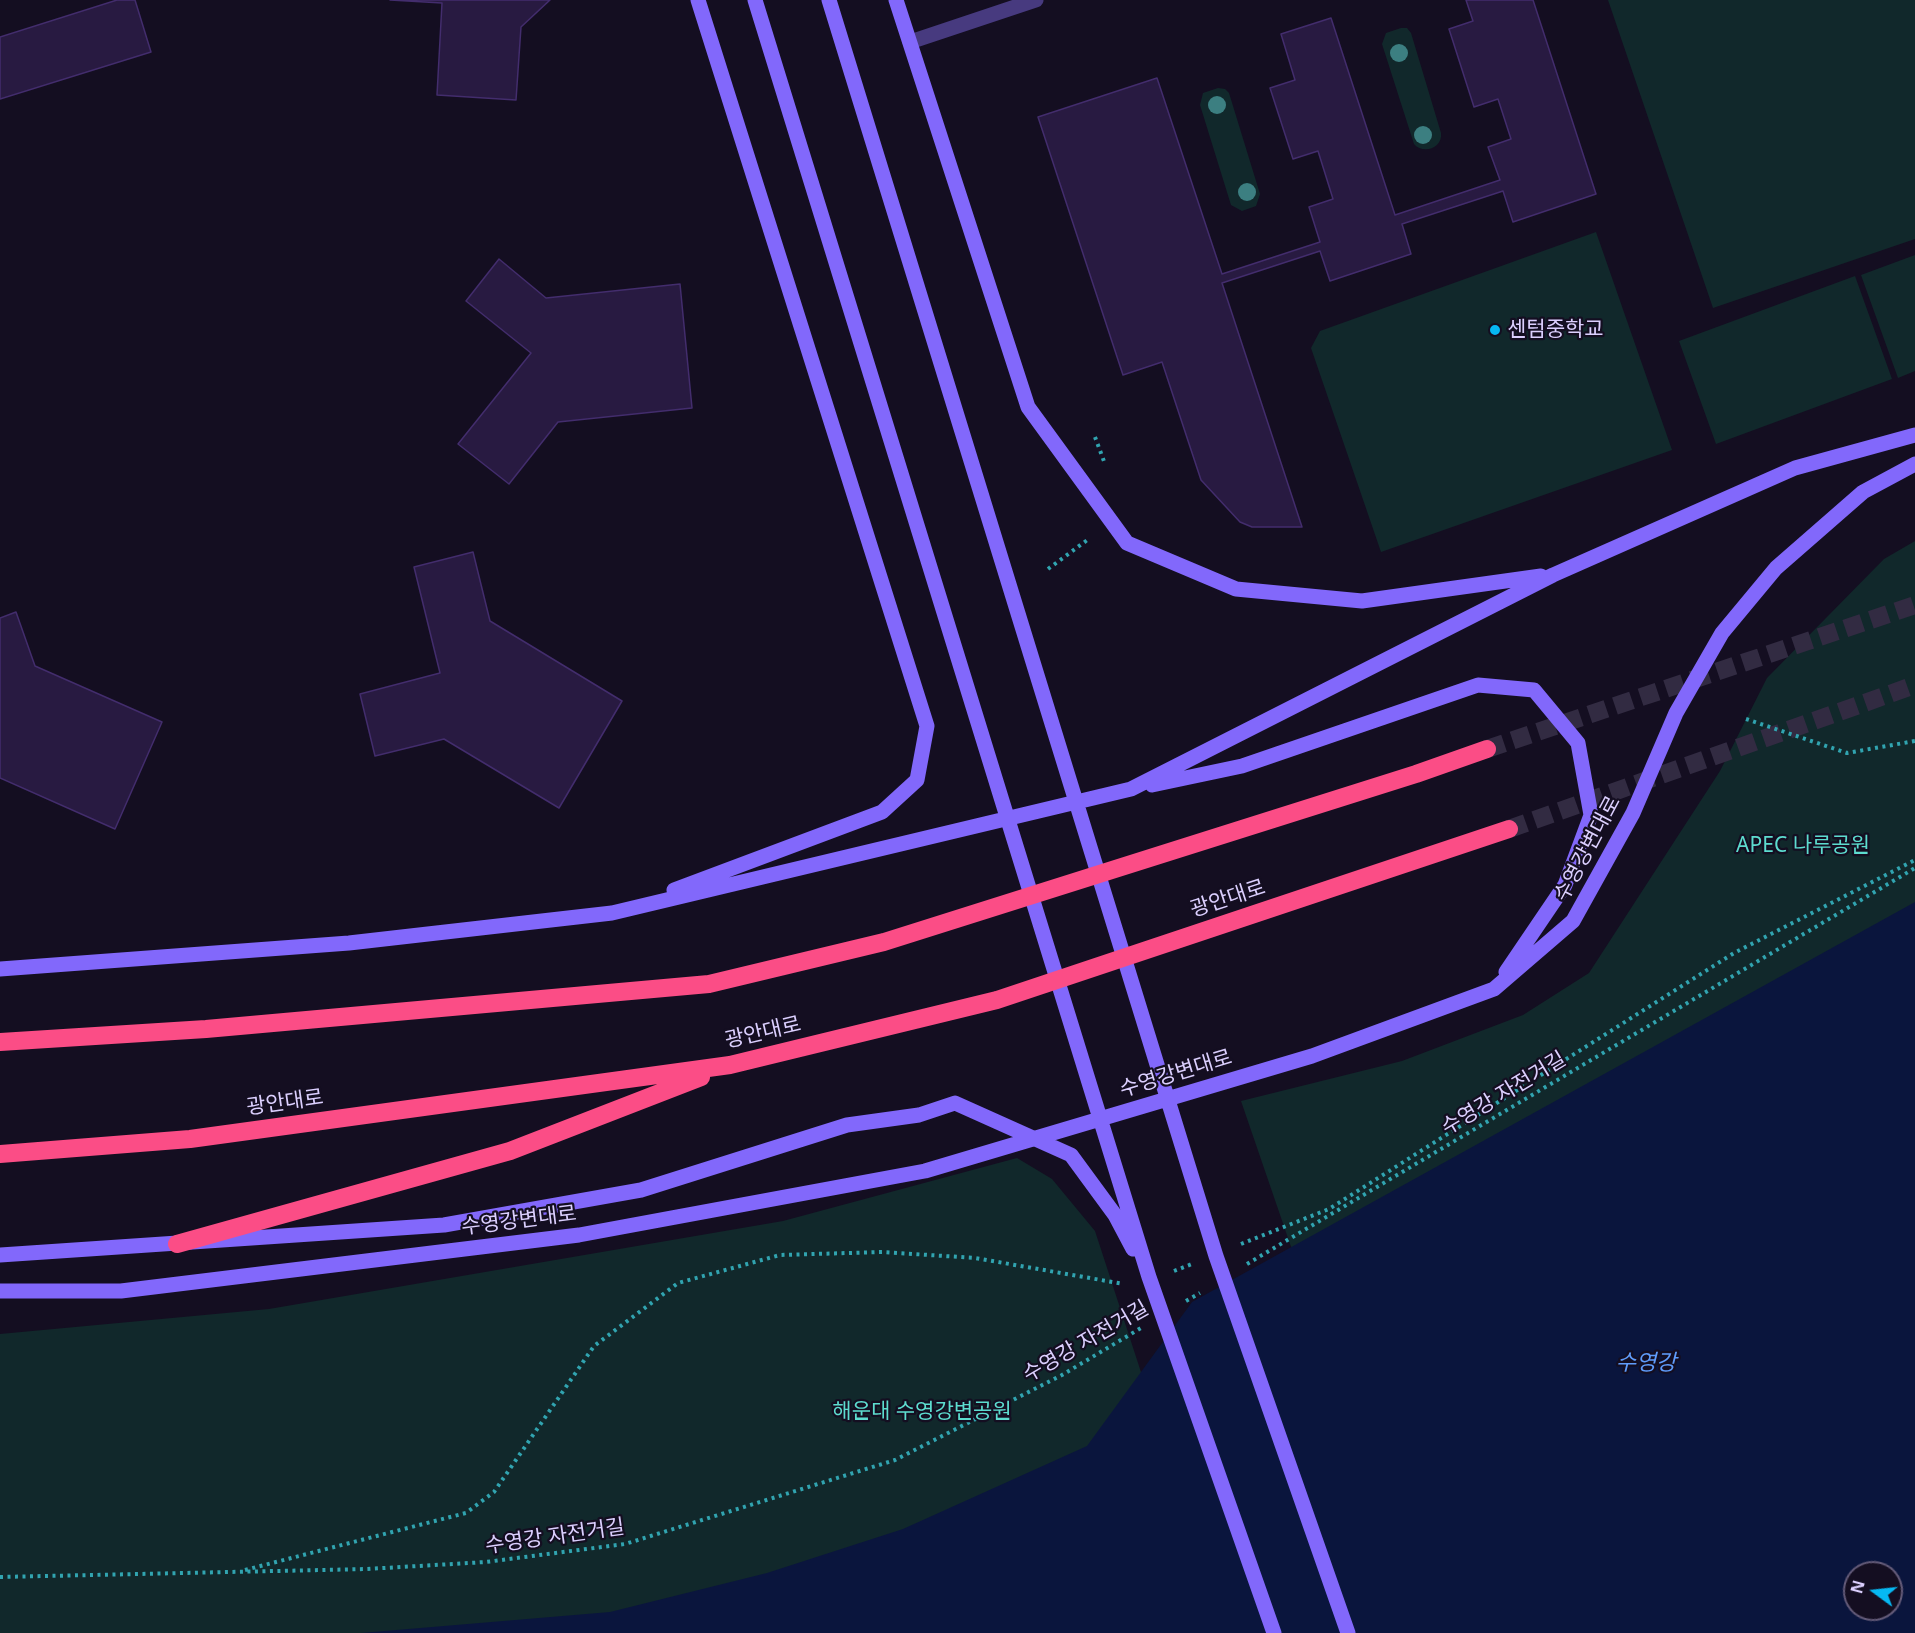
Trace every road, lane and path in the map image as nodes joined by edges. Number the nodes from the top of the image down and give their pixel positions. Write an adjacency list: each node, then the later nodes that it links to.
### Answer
1 (698, 0): 19 (main road)
2 (755, 0): 31 (main road)
3 (829, 0): 40 (main road)
4 (896, 0): 6 (main road)
5 (1036, 0): 6 (lane)
6 (910, 42): 11 (main road)
7 (1915, 435): 11 (main road)
8 (1915, 464): 21 (main road, 수영강변대로)
9 (1095, 533): 10 (path)
10 (1048, 569)
11 (1553, 575): 15 (main road)
12 (1746, 719): 13 (path)
13 (1915, 741)
14 (1487, 748): 22 (highway)
15 (1131, 789): 19 (main road); 21 (main road)
16 (1509, 829): 23 (highway, 광안대로)
17 (1915, 860): 26 (path)
18 (1915, 868): 29 (path, 수영강 자전거길)
19 (612, 913): 20 (main road)
20 (0, 969)
21 (1494, 989): 33 (main road, 수영강변대로)
22 (0, 1042)
23 (730, 1065): 24 (highway, 광안대로); 25 (highway)
24 (0, 1154)
25 (177, 1244): 27 (main road); 31 (main road)
26 (1232, 1247)
27 (0, 1254)
28 (1200, 1260): 30 (path)
29 (1244, 1266)
30 (1168, 1273)
31 (1149, 1277): 39 (main road)
32 (1136, 1286): 37 (path)
33 (0, 1291)
34 (1204, 1291): 35 (path)
35 (1184, 1303)
36 (1143, 1327): 37 (path, 수영강 자전거길)
37 (238, 1572): 38 (path, 수영강 자전거길)
38 (0, 1577)
39 (1274, 1633)
40 (1348, 1633)

